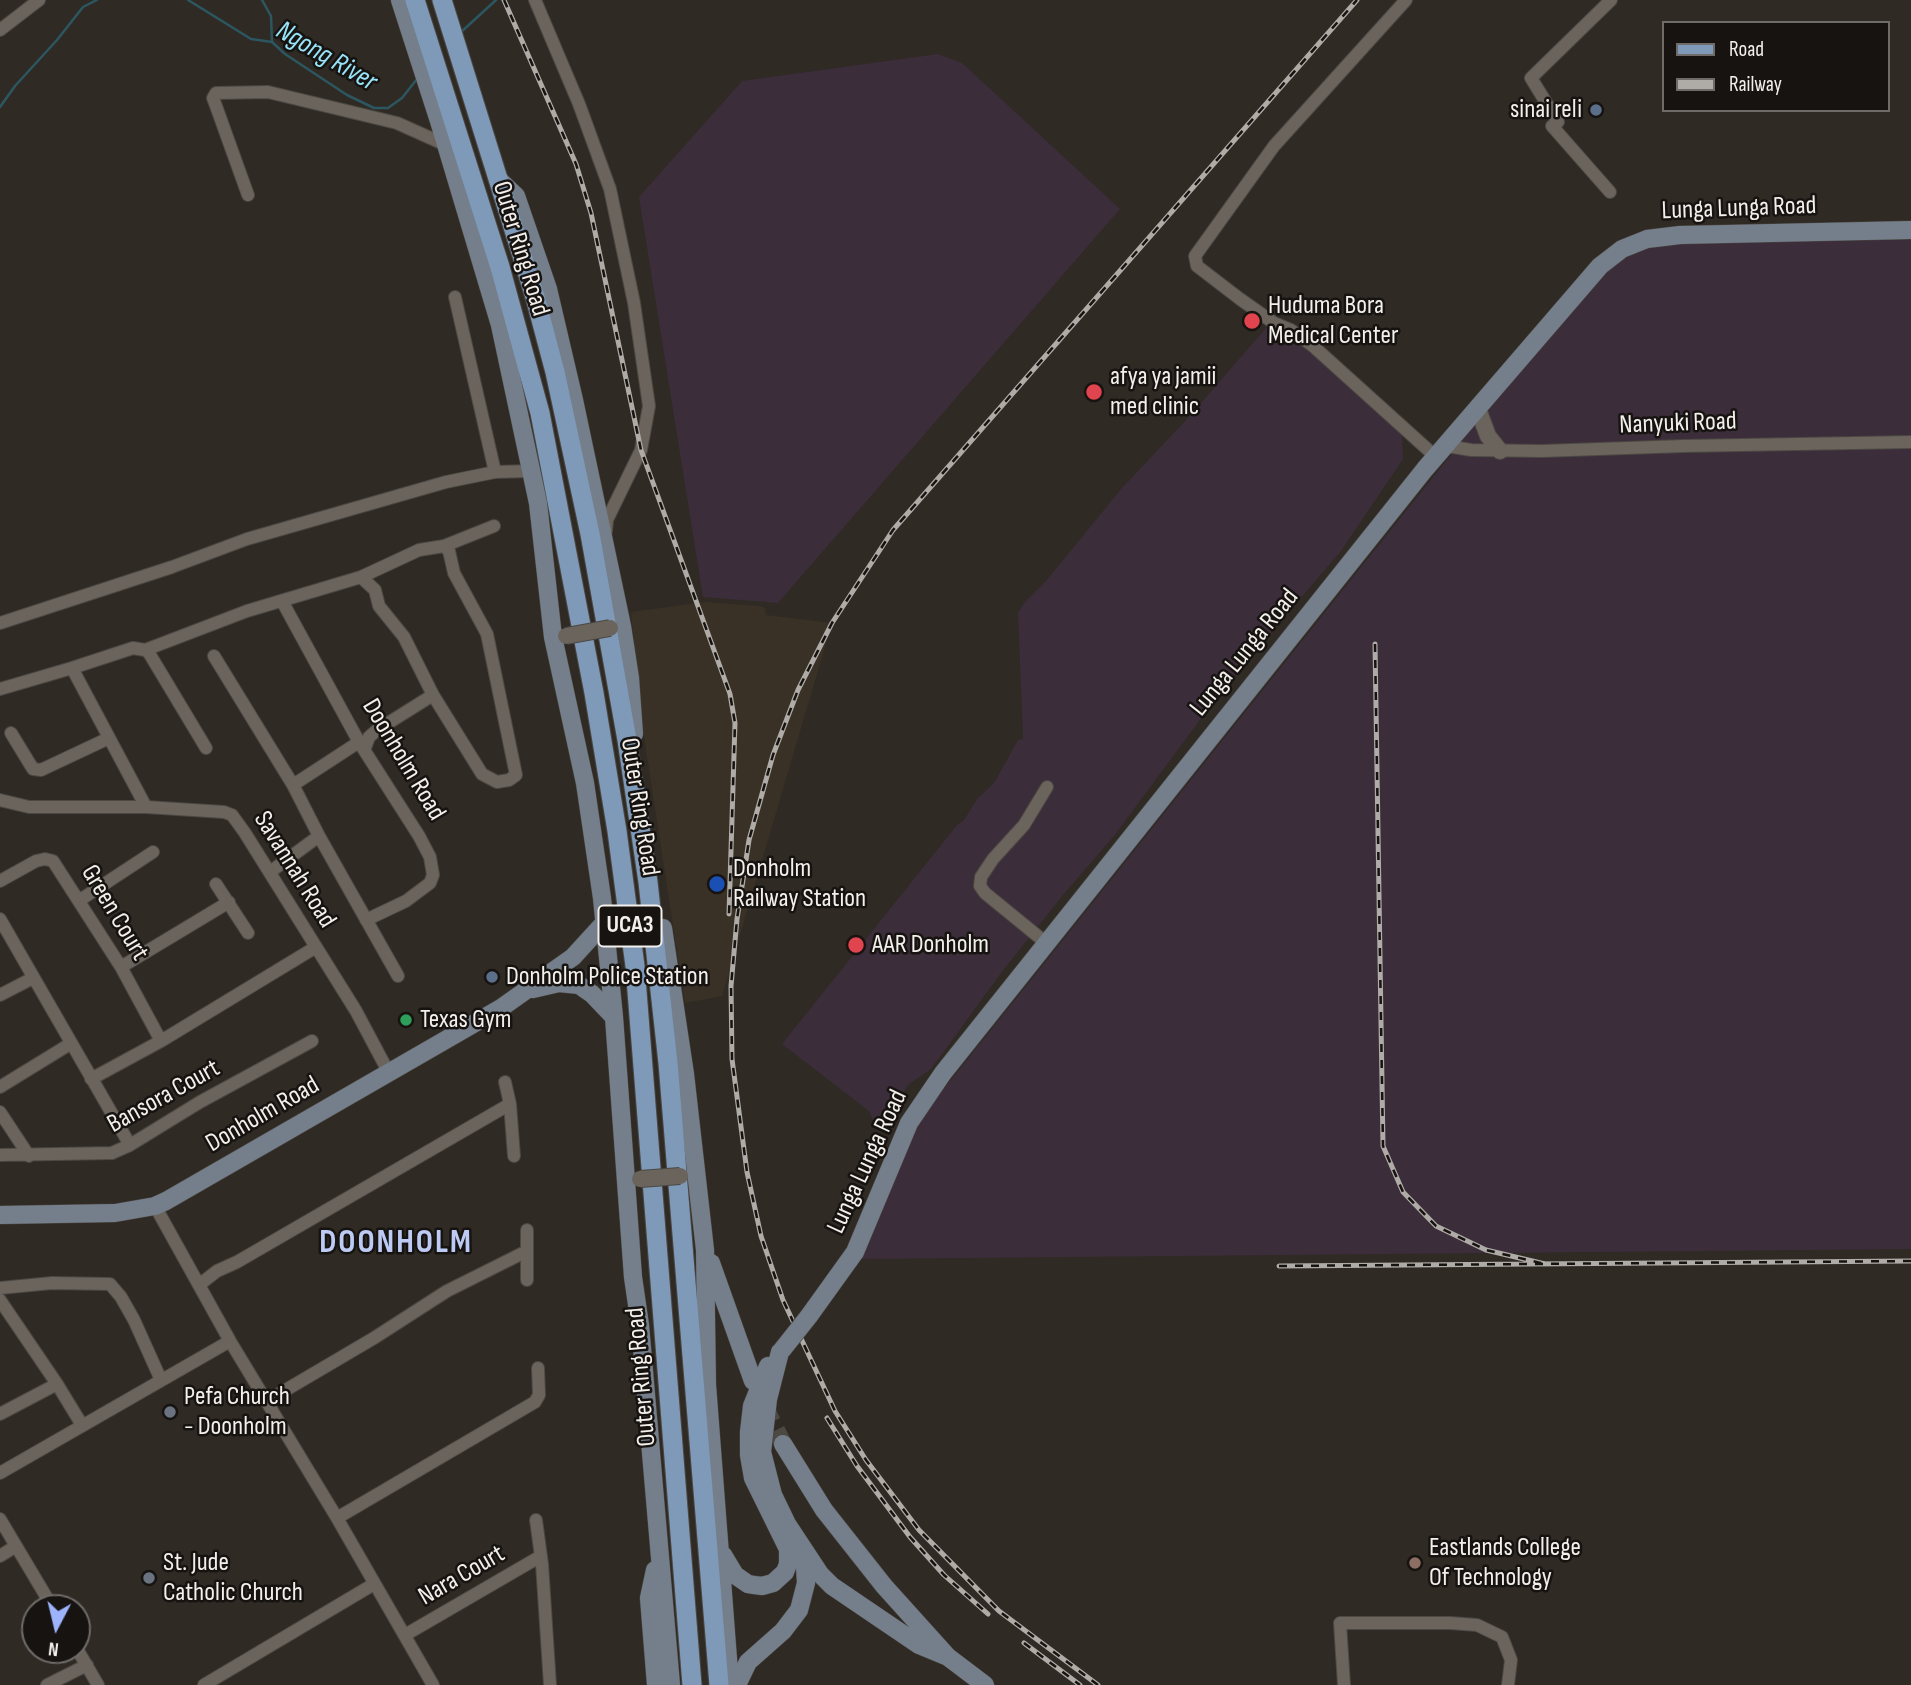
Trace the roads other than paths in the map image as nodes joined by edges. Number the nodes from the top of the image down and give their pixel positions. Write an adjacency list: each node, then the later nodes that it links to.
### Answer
1 (39, 0): 8 (street)
2 (400, 0): 9 (main road, UCA3)
3 (415, 0): 9 (main road, Outer Ring Road / UCA3)
4 (535, 0): 25 (street)
5 (1406, 0): 19 (street)
6 (1611, 0): 13 (street)
7 (444, 6): 12 (main road, Outer Ring Road / UCA3)
8 (0, 30)
9 (420, 38): 10 (main road, Outer Ring Road / UCA3)
10 (445, 118): 11 (main road, UCA3); 119 (main road, Outer Ring Road / UCA3)
11 (446, 145): 14 (street); 21 (main road, UCA3)
12 (498, 179): 25 (main road, Outer Ring Road / UCA3); 120 (main road, Outer Ring Road / UCA3)
13 (1610, 192)
14 (248, 195)
15 (1911, 230): 17 (main road, Lunga Lunga Road)
16 (454, 297): 22 (street)
17 (1478, 409): 19 (main road, Lunga Lunga Road); 20 (street)
18 (1911, 442): 20 (street, Nanyuki Road)
19 (1441, 451): 20 (street, Nanyuki Road); 55 (main road, Lunga Lunga Road)
20 (1500, 451)
21 (531, 471): 22 (street); 30 (main road, UCA3)
22 (495, 472): 28 (street)
23 (494, 526): 24 (street)
24 (444, 545): 26 (street); 35 (street)
25 (605, 545): 29 (main road, Outer Ring Road / UCA3)
26 (361, 577): 27 (street); 35 (street)
27 (282, 601): 31 (street); 38 (street, Doonholm Road)
28 (0, 623)
29 (616, 627): 30 (street, bridge); 76 (main road, Outer Ring Road / UCA3)
30 (559, 636): 53 (main road, UCA3)
31 (145, 650): 33 (street); 39 (street)
32 (214, 656): 40 (street)
33 (72, 668): 34 (street); 37 (street)
34 (0, 689)
35 (433, 695): 38 (street)
36 (11, 733): 37 (street)
37 (109, 738): 43 (street)
38 (362, 745): 40 (street); 52 (street, Doonholm Road)
39 (206, 748)
40 (293, 785): 44 (street)
41 (1047, 788): 55 (street)
42 (3, 802): 43 (street, Savannah Road)
43 (146, 807): 46 (street, Savannah Road)
44 (319, 836): 46 (street); 52 (street)
45 (153, 852): 49 (street)
46 (270, 872): 56 (street, Savannah Road)
47 (0, 881): 49 (street, Green Court)
48 (216, 884): 50 (street)
49 (80, 900): 57 (street, Green Court)
50 (229, 902): 54 (street); 57 (street)
51 (0, 919): 59 (street)
52 (366, 920): 58 (street)
53 (605, 922): 60 (main road); 62 (main road, Outer Ring Road / UCA3)
54 (248, 933)
55 (1045, 942): 88 (main road, Lunga Lunga Road, bridge)
56 (316, 947): 63 (street); 66 (street, Savannah Road)
57 (121, 967): 63 (street, Green Court)
58 (398, 976)
59 (33, 978): 61 (street); 65 (street)
60 (530, 990): 62 (main road); 66 (main road, Donholm Road)
61 (0, 995)
62 (614, 1017): 77 (main road, Outer Ring Road / UCA3)
63 (161, 1041): 67 (street)
64 (312, 1041): 72 (street, Bansora Court)
65 (70, 1044): 67 (street); 69 (street)
66 (390, 1073): 78 (main road, Donholm Road)
67 (91, 1079): 72 (street)
68 (505, 1082): 70 (street)
69 (0, 1087)
70 (510, 1104): 75 (street); 84 (street)
71 (0, 1112): 74 (street)
72 (130, 1145): 74 (street, Bansora Court)
73 (0, 1155): 74 (street, Bansora Court)
74 (29, 1156)
75 (514, 1156)
76 (688, 1175): 77 (street, bridge); 81 (main road, Outer Ring Road / UCA3)
77 (634, 1180): 101 (main road, Outer Ring Road / UCA3)
78 (155, 1206): 79 (main road, Donholm Road); 84 (street)
79 (0, 1215)
80 (527, 1230): 82 (street)
81 (705, 1250): 91 (main road); 103 (main road, Outer Ring Road / UCA3)
82 (527, 1251): 83 (street); 93 (street)
83 (527, 1280)
84 (199, 1285): 87 (street)
85 (0, 1288): 90 (street)
86 (0, 1300): 92 (street)
87 (230, 1341): 90 (street); 93 (street)
88 (781, 1351): 103 (main road, Lunga Lunga Road); 104 (main road, Lunga Lunga Road)
89 (538, 1368): 98 (street)
90 (160, 1380): 95 (street)
91 (752, 1381)
92 (57, 1384): 94 (street); 95 (street)
93 (267, 1401): 98 (street)
94 (0, 1415)
95 (82, 1425): 97 (street)
96 (783, 1444): 110 (main road)
97 (0, 1473)
98 (337, 1518): 107 (street)
99 (0, 1519): 102 (street)
100 (536, 1520): 106 (street)
101 (658, 1542): 117 (main road); 118 (main road, Outer Ring Road / UCA3)
102 (16, 1546): 105 (street); 108 (street)
103 (720, 1548): 121 (main road, Outer Ring Road / UCA3)
104 (803, 1548): 110 (main road, Lunga Lunga Road); 122 (main road)
105 (0, 1556)
106 (541, 1556): 109 (street, Nara Court); 116 (street)
107 (373, 1584): 109 (street); 114 (street)
108 (44, 1594)
109 (405, 1635): 115 (street)
110 (948, 1657): 123 (main road)
111 (87, 1665): 112 (street); 113 (street)
112 (47, 1685)
113 (98, 1685)
114 (204, 1685)
115 (433, 1685)
116 (550, 1685)
117 (656, 1685)
118 (671, 1685)
119 (692, 1685)
120 (719, 1685)
121 (730, 1685)
122 (737, 1685)
123 (985, 1685)
124 (1344, 1685): 125 (street)
125 (1508, 1685)

